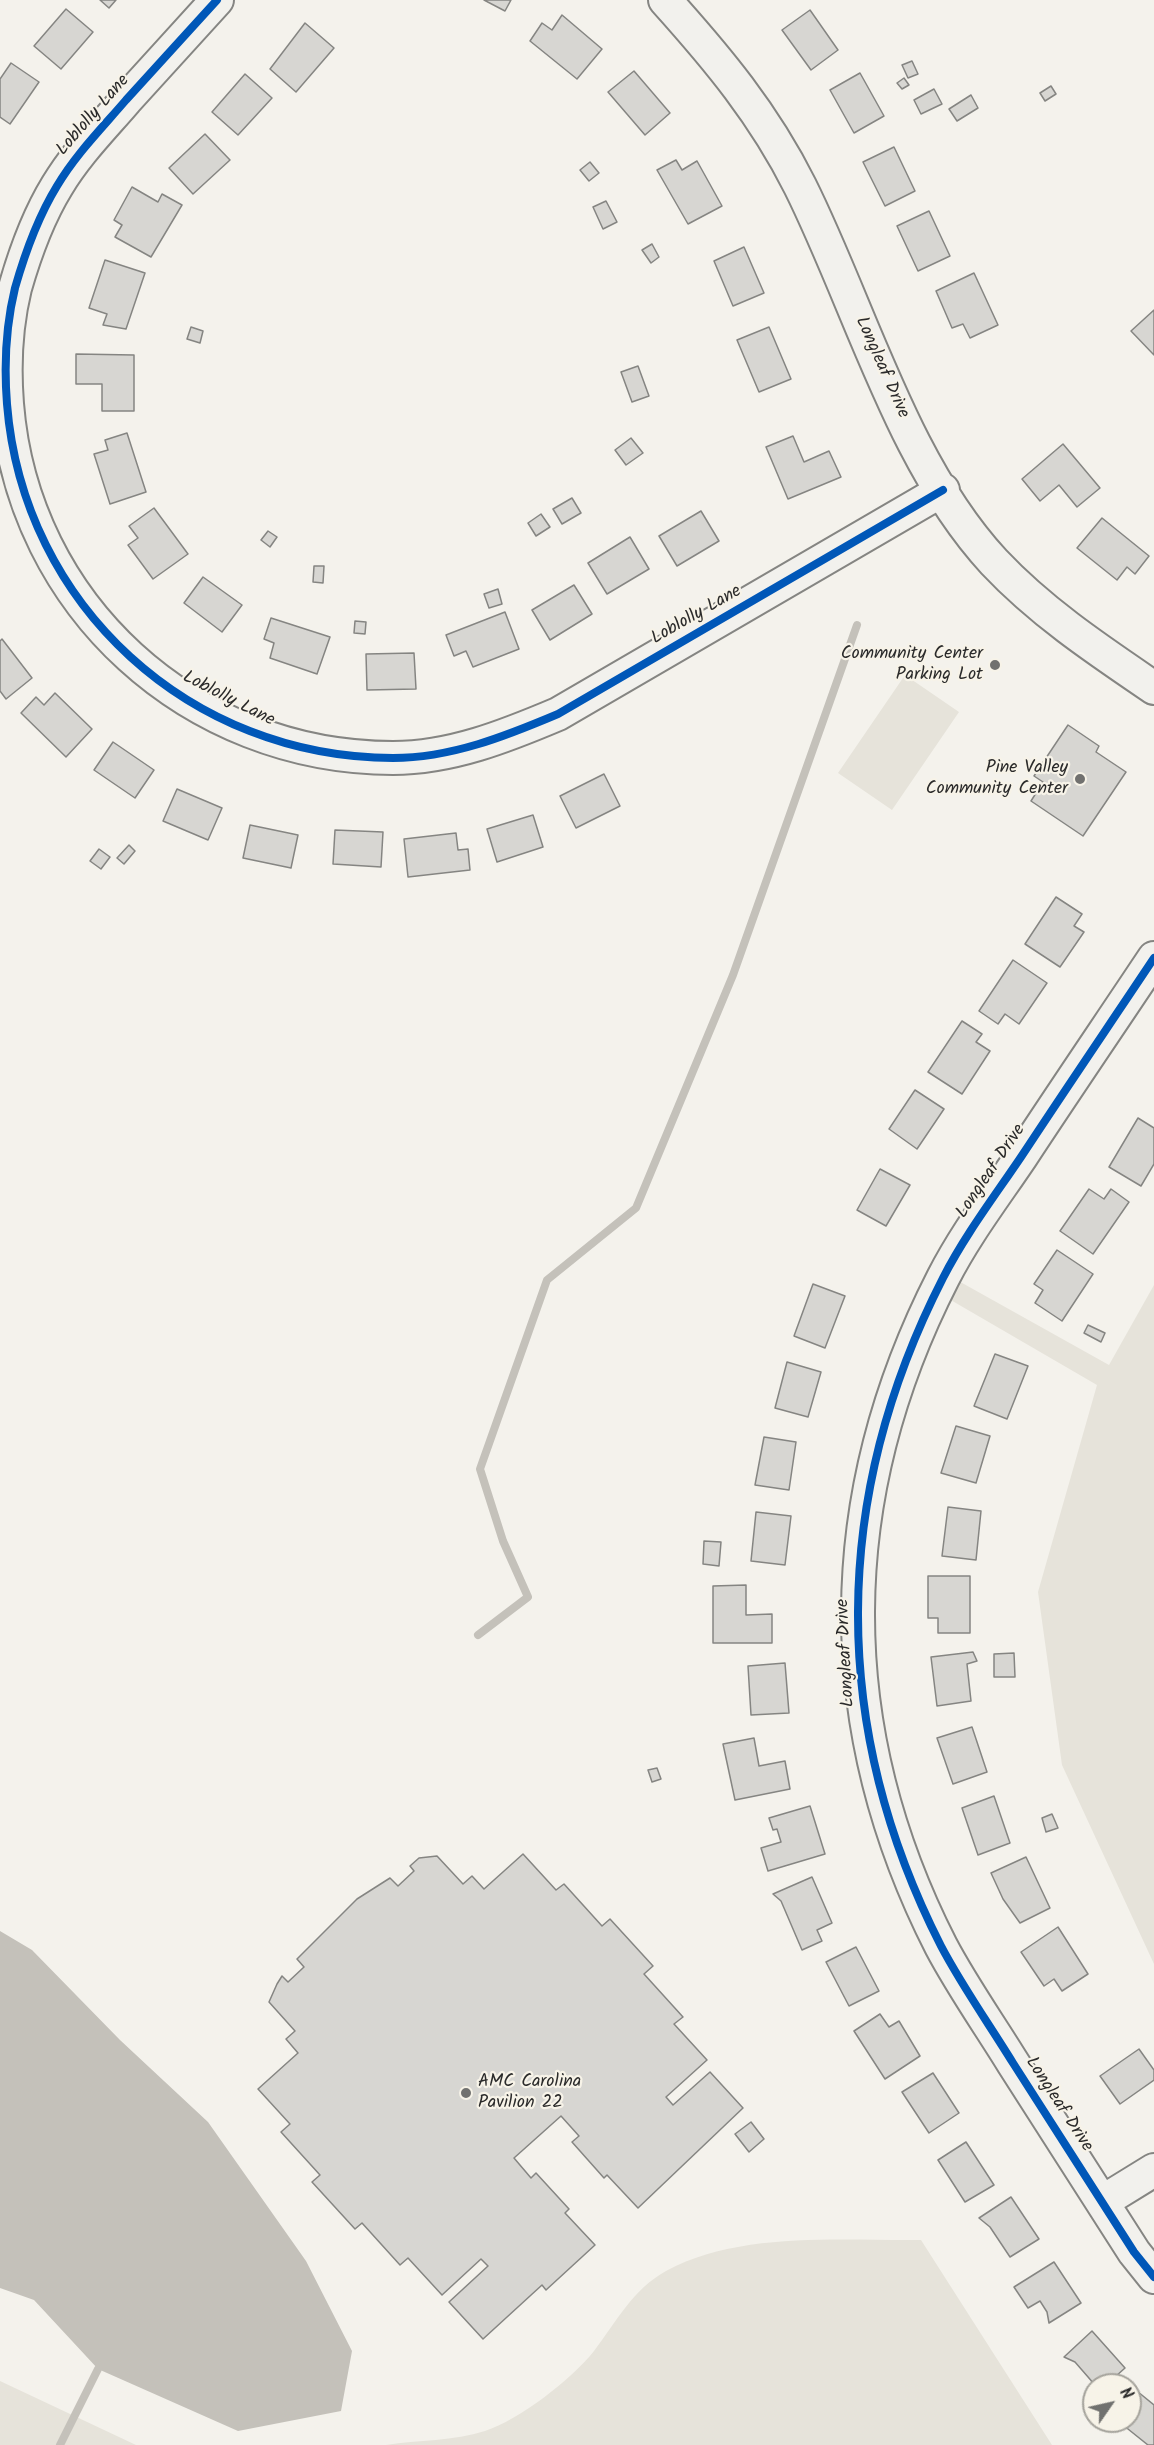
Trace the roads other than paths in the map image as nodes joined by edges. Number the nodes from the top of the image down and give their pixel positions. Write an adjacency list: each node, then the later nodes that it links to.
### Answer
1 (217, 0): 3 (street, Loblolly Lane)
2 (665, 0): 3 (street, Longleaf Drive)
3 (943, 490): 4 (street, Longleaf Drive)
4 (1154, 688)
5 (1154, 958): 7 (street, Longleaf Drive)
6 (1154, 2170): 7 (street)
7 (1102, 2202): 8 (street, Longleaf Drive)
8 (1154, 2277)

